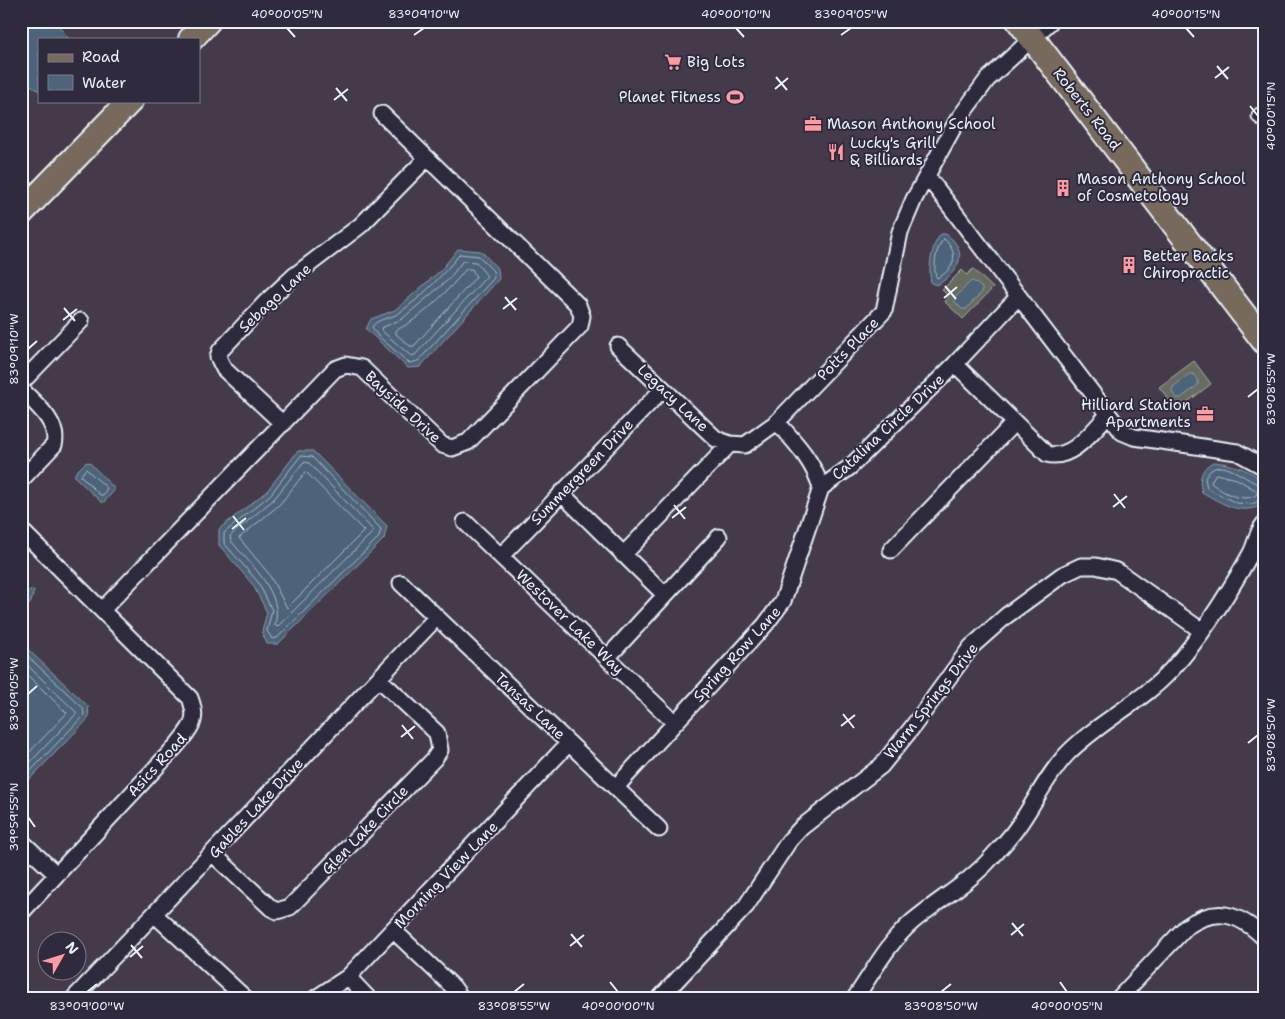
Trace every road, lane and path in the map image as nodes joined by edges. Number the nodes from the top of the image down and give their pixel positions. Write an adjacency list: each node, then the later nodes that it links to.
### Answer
1 (208, 21): 4 (main road)
2 (1051, 21): 3 (street, Potts Place)
3 (1026, 30): 8 (street, Potts Place); 12 (main road, Roberts Road)
4 (192, 38)
5 (129, 102): 9 (main road)
6 (382, 114): 7 (street, Bayside Drive)
7 (427, 158): 21 (street, Sebago Lane); 21 (street, Bayside Drive)
8 (927, 176): 10 (street); 19 (street, Potts Place)
9 (21, 213)
10 (1018, 297): 14 (street, Catalina Circle Drive); 18 (street)
11 (81, 322): 15 (street)
12 (1264, 341)
13 (618, 346): 17 (street, Legacy Lane)
14 (955, 364): 20 (street, Catalina Circle Drive); 25 (street, Catalina Circle Drive)
15 (21, 383)
16 (21, 389): 24 (street)
17 (663, 389): 22 (street, Legacy Lane); 26 (street, Summergreen Drive)
18 (1108, 415): 20 (street, Catalina Circle Drive); 23 (street)
19 (777, 422): 22 (street, Potts Place); 25 (street)
20 (1014, 423): 32 (street)
21 (283, 424): 37 (street, Bayside Drive)
22 (730, 444): 33 (street)
23 (1264, 467)
24 (21, 480)
25 (821, 488): 42 (street, Spring Row Lane)
26 (561, 494): 33 (street); 34 (street, Summergreen Drive)
27 (465, 522): 34 (street, Westover Lake Way)
28 (1264, 524): 31 (street)
29 (21, 530): 37 (street, Asics Road)
30 (719, 537): 36 (street)
31 (1258, 548): 39 (street)
32 (891, 550)
33 (623, 555): 36 (street)
34 (500, 556): 40 (street, Westover Lake Way)
35 (401, 583): 38 (street, Tansas Lane)
36 (665, 595): 40 (street)
37 (102, 610): 48 (street, Asics Road)
38 (437, 617): 41 (street, Gables Lake Drive); 43 (street, Tansas Lane)
39 (1202, 630): 59 (street, Warm Springs Drive); 60 (street)
40 (607, 658): 42 (street, Westover Lake Way)
41 (379, 679): 47 (street, Gables Lake Drive); 47 (street, Glen Lake Circle)
42 (675, 723): 44 (street, Spring Row Lane)
43 (570, 743): 44 (street, Tansas Lane); 51 (street, Morning View Lane)
44 (616, 787): 45 (street, Tansas Lane)
45 (659, 829)
46 (21, 841): 48 (street)
47 (213, 854): 50 (street, Gables Lake Drive)
48 (56, 874): 49 (street, Asics Road)
49 (21, 913)
50 (154, 914): 54 (street, Gables Lake Drive); 55 (street)
51 (393, 930): 53 (street, Morning View Lane); 58 (street)
52 (1264, 938): 61 (street)
53 (348, 977): 56 (street, Morning View Lane); 57 (street)
54 (74, 998)
55 (245, 998)
56 (316, 998)
57 (368, 998)
58 (461, 998)
59 (660, 998)
60 (855, 998)
61 (1119, 998)

